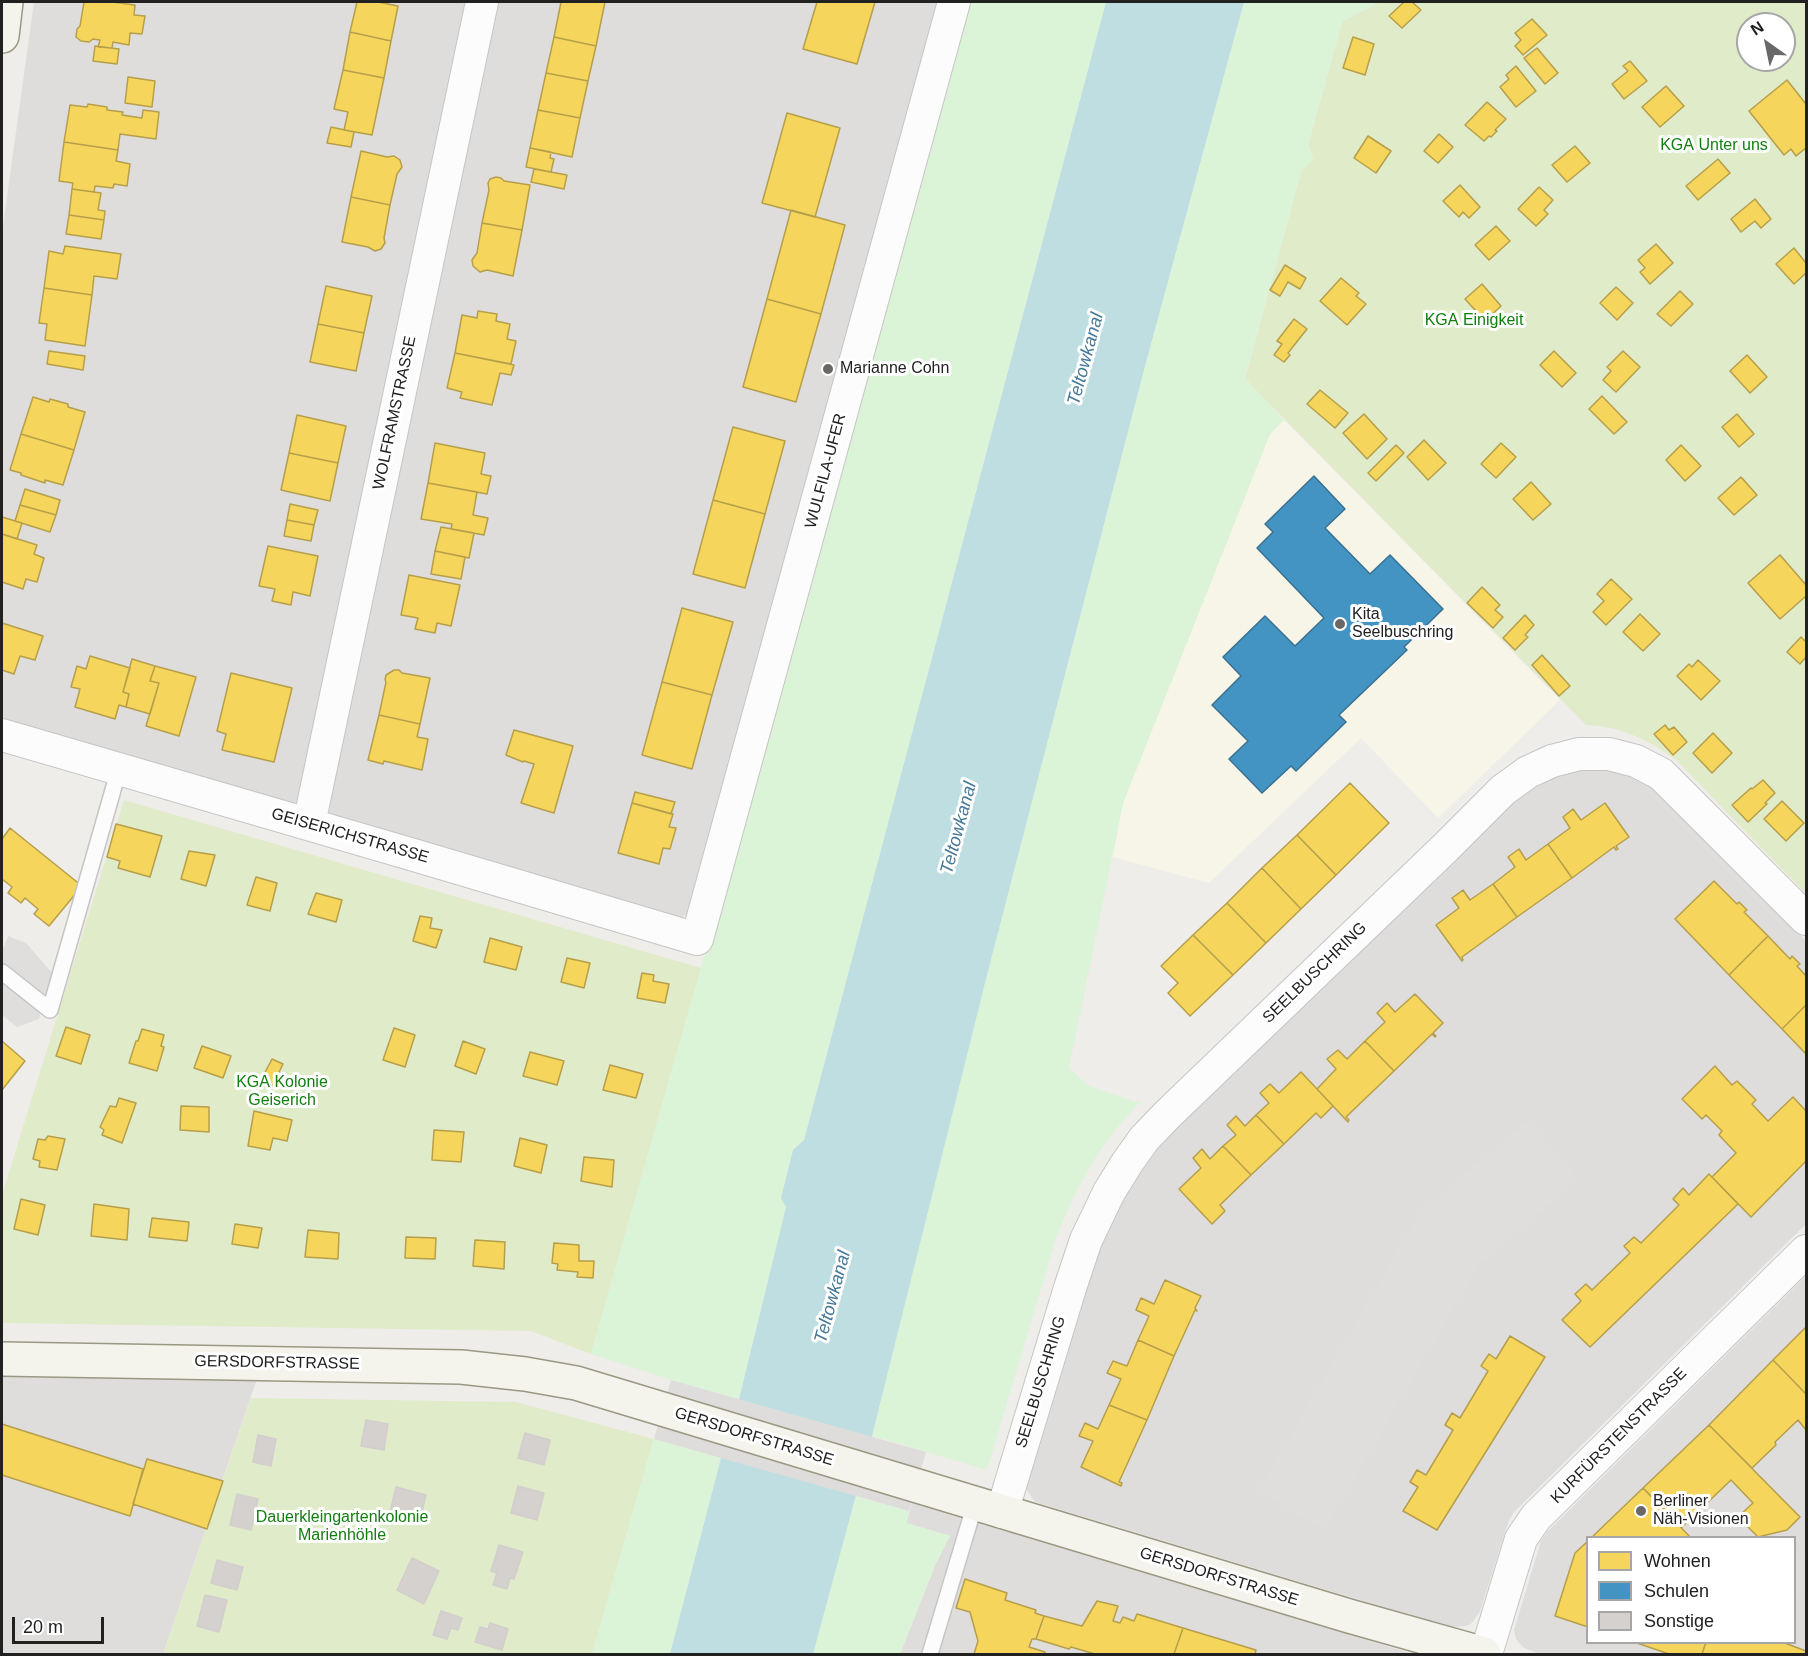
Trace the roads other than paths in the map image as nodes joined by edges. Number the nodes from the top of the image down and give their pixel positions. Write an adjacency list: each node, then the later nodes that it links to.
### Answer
1 (6, 2): 4 (street)
2 (482, 2): 7 (street, WOLFRAMSTRASSE)
3 (954, 2): 9 (street, WULFILA-UFER)
4 (2, 36)
5 (2, 735): 6 (street, GEISERICHSTRASSE)
6 (119, 769): 7 (street, GEISERICHSTRASSE); 10 (lane)
7 (309, 824): 9 (street, GEISERICHSTRASSE)
8 (1806, 919): 13 (street, SEELBUSCHRING)
9 (697, 939)
10 (2, 972)
11 (1806, 1251): 15 (street, KURFÜRSTENSTRASSE)
12 (2, 1359): 13 (street, GERSDORFSTRASSE)
13 (989, 1508): 14 (lane); 15 (street, GERSDORFSTRASSE)
14 (930, 1654)
15 (1485, 1654)

